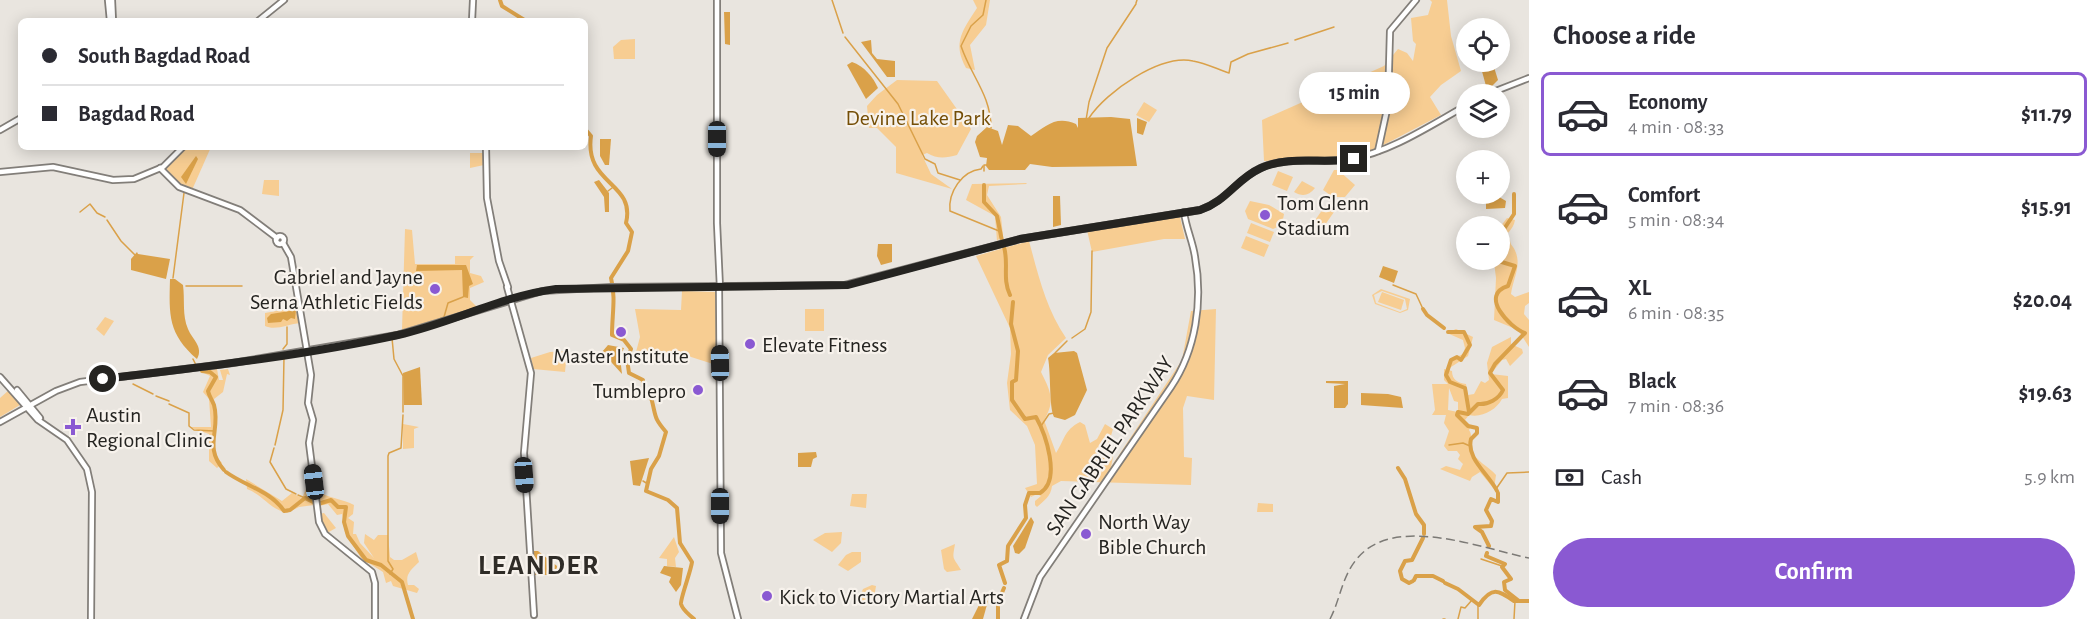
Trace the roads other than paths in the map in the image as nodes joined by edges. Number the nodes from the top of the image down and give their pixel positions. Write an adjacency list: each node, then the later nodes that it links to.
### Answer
1 (110, 0): 7 (street)
2 (279, 0): 8 (street)
3 (284, 0): 9 (street)
4 (472, 0): 10 (street)
5 (717, 0): 22 (street)
6 (1416, 0): 18 (street)
7 (111, 18)
8 (259, 18)
9 (260, 18)
10 (472, 18)
11 (1529, 78): 12 (street)
12 (1510, 85)
13 (1456, 111): 18 (street)
14 (18, 122): 15 (street)
15 (0, 131)
16 (178, 150): 19 (street)
17 (486, 150): 23 (street)
18 (1378, 151): 21 (street)
19 (161, 167): 20 (street); 24 (street)
20 (0, 170)
21 (1184, 212): 22 (street); 32 (street, SAN GABRIEL PARKWAY)
22 (719, 286): 23 (street); 31 (street)
23 (511, 299): 24 (street); 28 (street)
24 (307, 350): 26 (street); 30 (street)
25 (0, 376): 26 (street)
26 (29, 406): 27 (street); 29 (street)
27 (0, 422)
28 (534, 615)
29 (91, 619)
30 (375, 619)
31 (738, 619)
32 (1024, 619)

